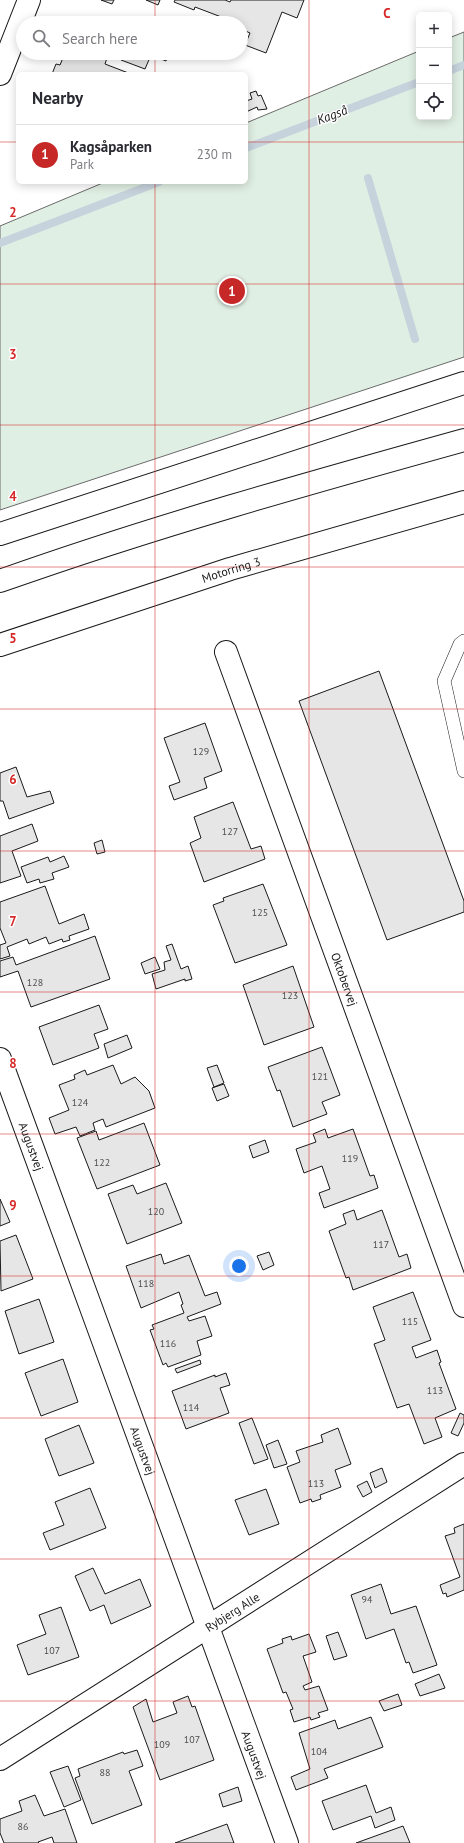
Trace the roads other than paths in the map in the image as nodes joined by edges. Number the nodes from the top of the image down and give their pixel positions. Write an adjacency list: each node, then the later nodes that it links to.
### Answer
1 (29, 0): 2 (main road)
2 (23, 16)
3 (16, 33): 4 (main road)
4 (0, 74)
5 (464, 383): 8 (main road)
6 (464, 440): 9 (main road)
7 (464, 502): 11 (main road, Motorring 3)
8 (0, 534)
9 (0, 581)
10 (464, 641): 13 (lane)
11 (0, 645)
12 (226, 652): 15 (main road, Oktobervej)
13 (464, 771)
14 (0, 1058): 17 (main road, Augustvej)
15 (464, 1306)
16 (464, 1464): 17 (main road, Rybjerg Alle)
17 (208, 1627): 18 (main road, Rybjerg Alle); 19 (main road, Augustvej)
18 (0, 1759)
19 (287, 1843)

